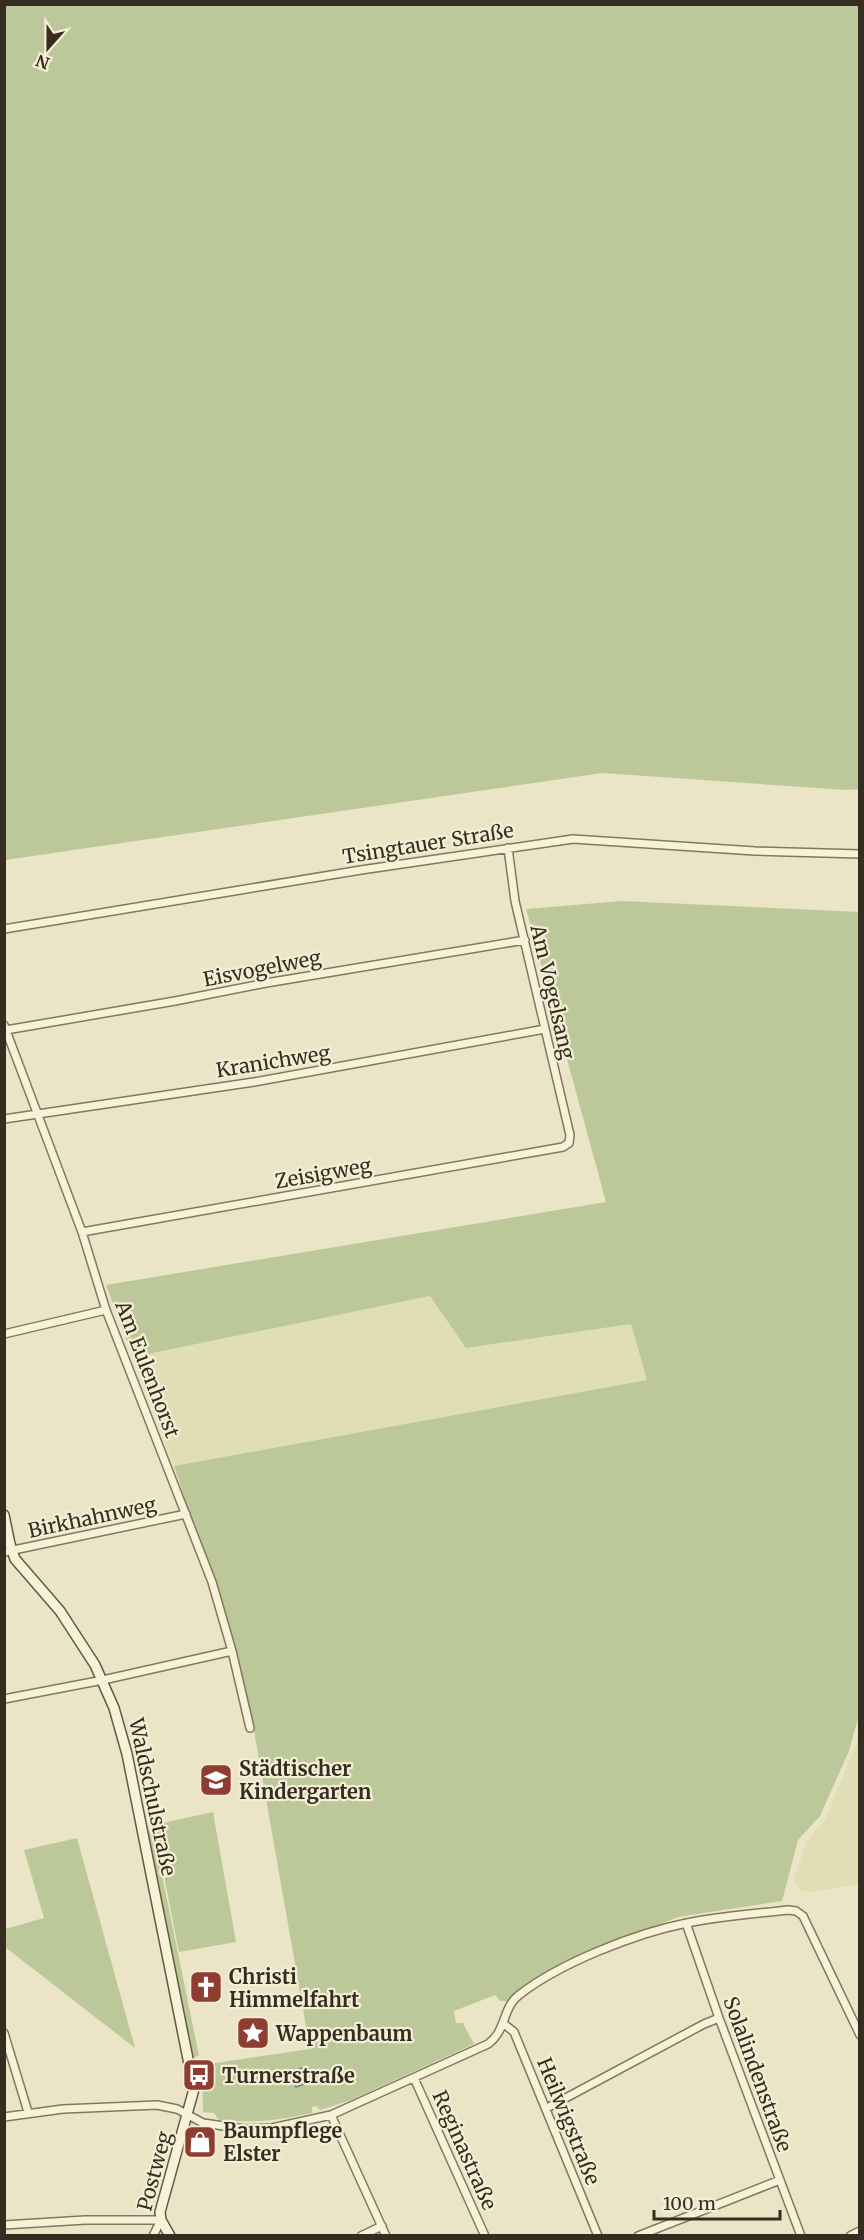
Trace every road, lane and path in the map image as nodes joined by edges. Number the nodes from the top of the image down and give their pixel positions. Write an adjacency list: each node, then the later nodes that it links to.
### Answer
1 (508, 848): 2 (street, Tsingtauer Straße); 3 (street, Tsingtauer Straße); 4 (street, Am Vogelsang)
2 (860, 854)
3 (4, 929)
4 (525, 940): 5 (street, Eisvogelweg); 6 (street, Am Vogelsang)
5 (5, 1028): 7 (street, Am Eulenhorst)
6 (545, 1029): 7 (street, Kranichweg); 9 (street, Am Vogelsang)
7 (38, 1113): 8 (street, Kranichweg); 10 (street, Am Eulenhorst)
8 (4, 1119)
9 (569, 1143): 10 (street, Zeisigweg)
10 (82, 1232): 11 (street, Am Eulenhorst)
11 (106, 1310): 12 (street); 13 (street, Am Eulenhorst)
12 (4, 1334)
13 (186, 1514): 15 (street, Birkhahnweg); 16 (street, Am Eulenhorst)
14 (4, 1515): 15 (street, Waldschulstraße)
15 (8, 1551): 17 (street, Waldschulstraße)
16 (232, 1650): 17 (street); 19 (street, Am Eulenhorst)
17 (103, 1680): 18 (street); 28 (street, Waldschulstraße)
18 (4, 1699)
19 (250, 1728)
20 (686, 1923): 21 (street, Solalindenstraße); 22 (street); 24 (street)
21 (719, 2018): 26 (street); 31 (street, Solalindenstraße)
22 (504, 2024): 25 (street); 26 (street, Heilwigstraße)
23 (4, 2032): 27 (street)
24 (860, 2035)
25 (414, 2078): 29 (street); 40 (street, Reginastraße)
26 (547, 2108): 41 (street, Heilwigstraße)
27 (28, 2112): 28 (street); 30 (street)
28 (187, 2115): 29 (street); 32 (street, Postweg)
29 (332, 2115): 34 (street)
30 (4, 2117)
31 (780, 2180): 42 (street); 43 (street, Solalindenstraße)
32 (161, 2220): 33 (street); 36 (street, Postweg); 37 (street)
33 (4, 2225)
34 (382, 2226): 38 (street); 39 (street)
35 (860, 2231): 44 (street)
36 (153, 2235)
37 (170, 2235)
38 (361, 2235)
39 (386, 2235)
40 (485, 2235)
41 (598, 2235)
42 (638, 2235)
43 (801, 2235)
44 (850, 2235)

